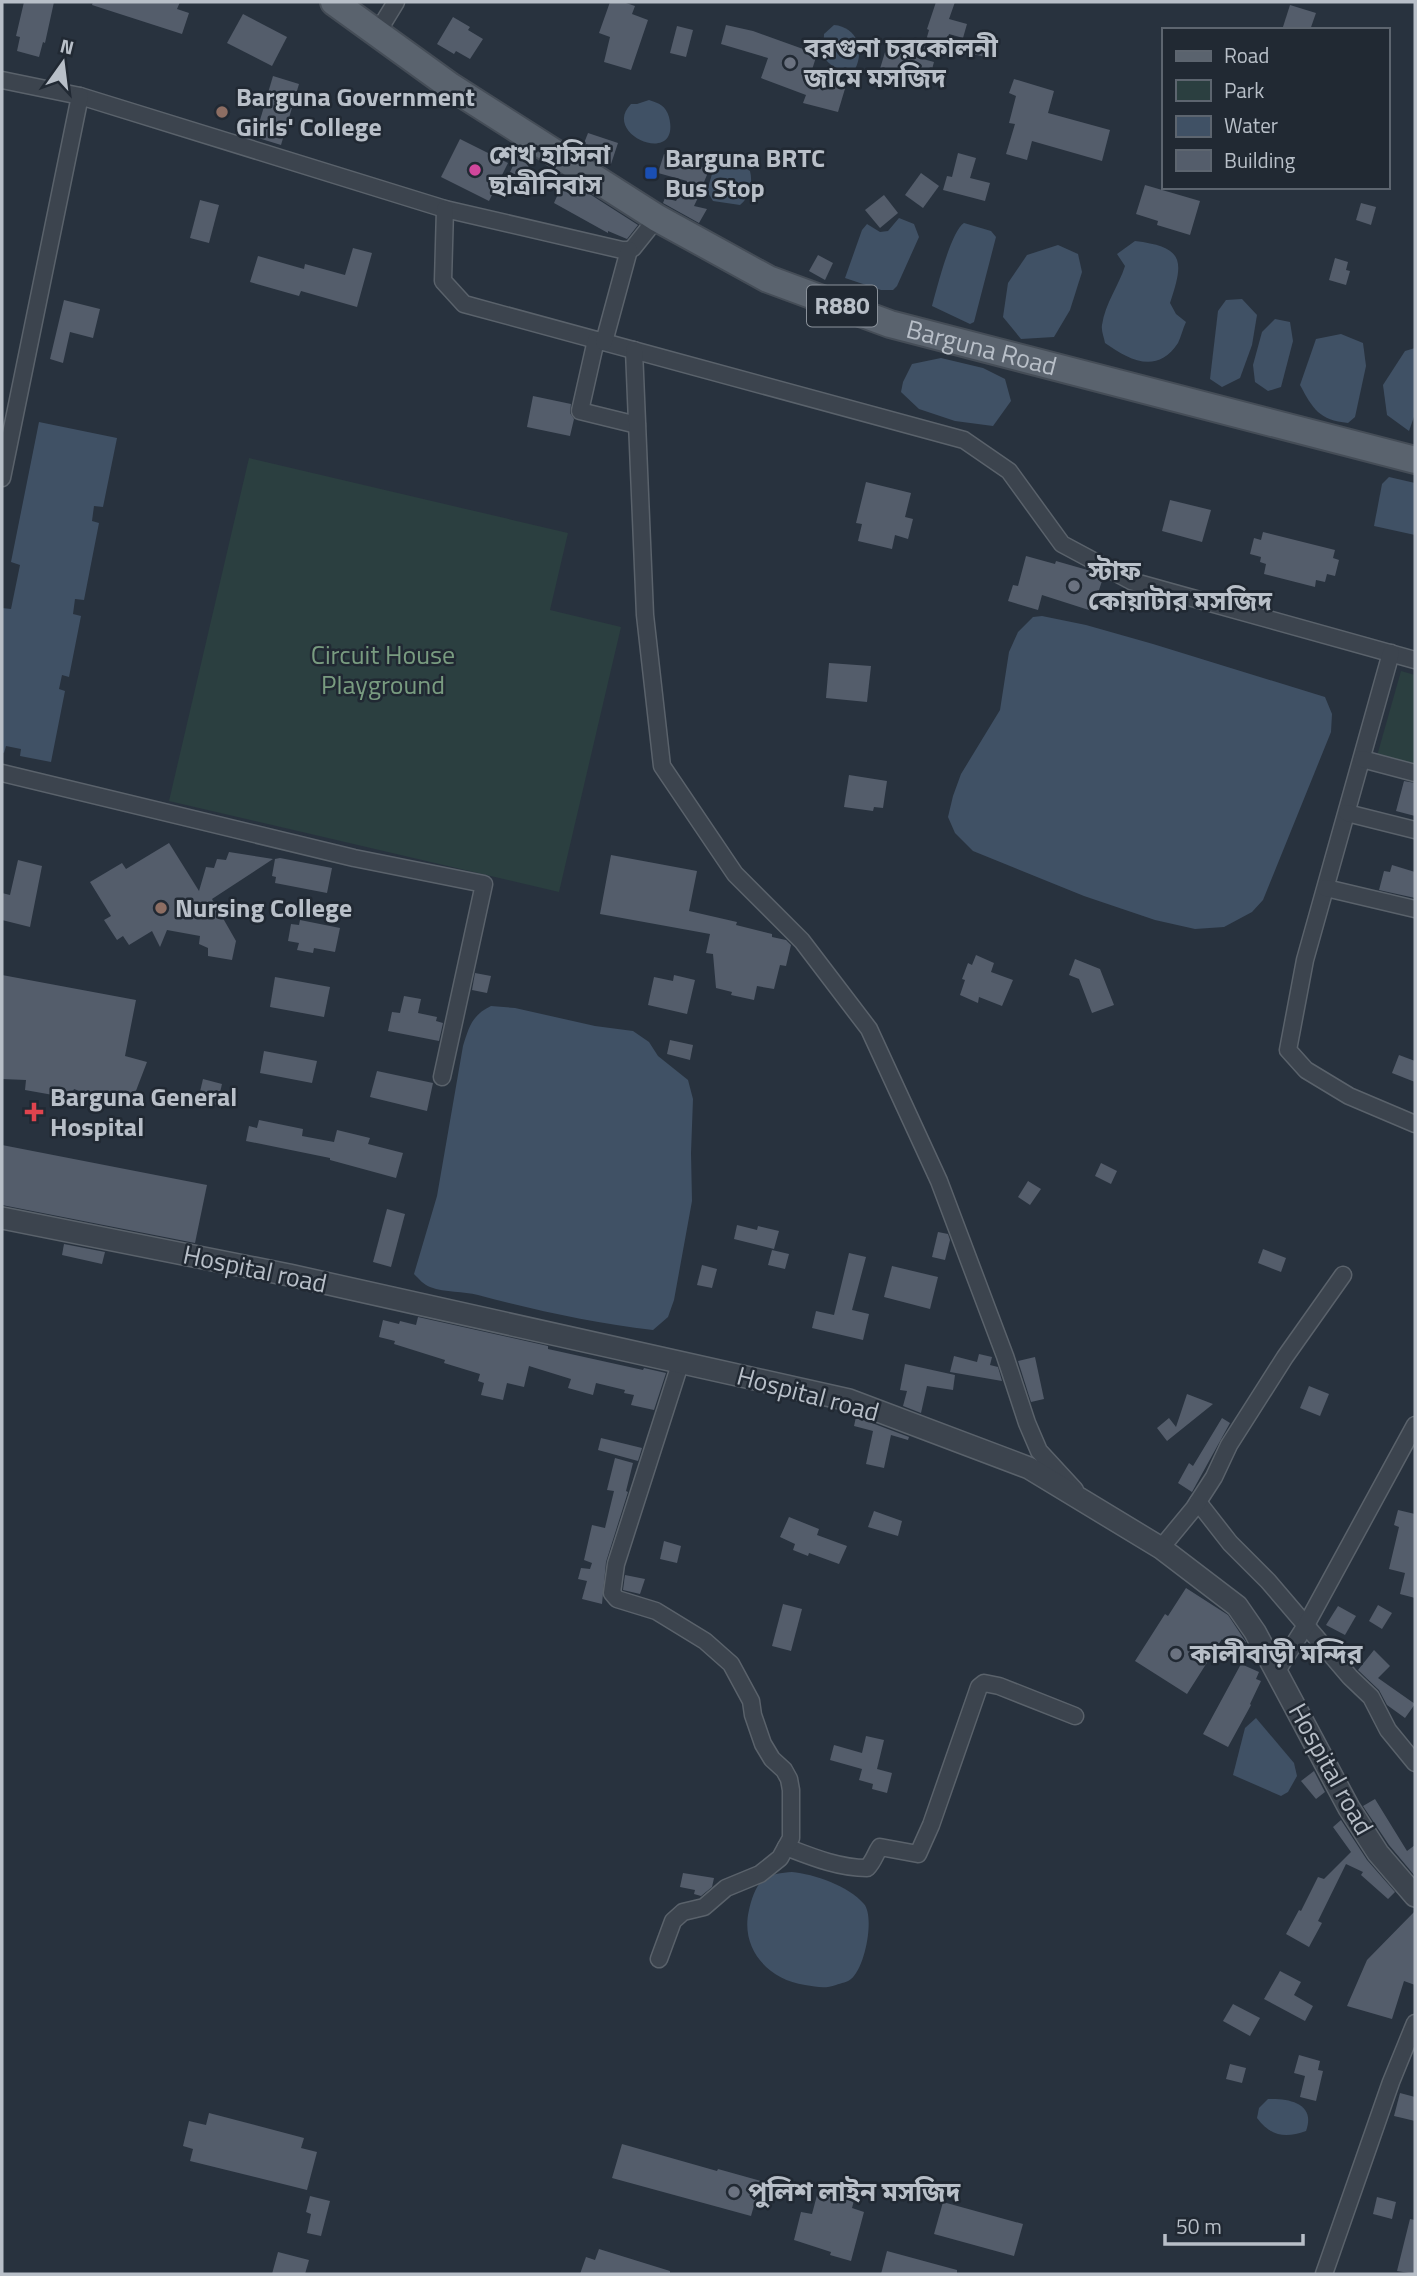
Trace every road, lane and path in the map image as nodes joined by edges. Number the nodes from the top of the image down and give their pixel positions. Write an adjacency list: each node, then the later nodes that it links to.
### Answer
1 (334, 2): 3 (main road, Barguna Road / R880)
2 (396, 2): 3 (street)
3 (377, 33): 7 (main road, Barguna Road / R880)
4 (2, 80): 5 (street)
5 (80, 96): 6 (street); 13 (street)
6 (445, 209): 8 (street); 9 (street)
7 (657, 218): 8 (street); 12 (main road, Barguna Road / R880)
8 (629, 250): 9 (street)
9 (600, 341): 10 (street); 11 (street)
10 (634, 350): 11 (street); 14 (street)
11 (637, 425): 29 (street)
12 (1415, 460)
13 (2, 478)
14 (1391, 653): 15 (street); 16 (street)
15 (1415, 660)
16 (1362, 759): 18 (street); 19 (street)
17 (2, 773): 23 (street)
18 (1415, 773)
19 (1348, 813): 20 (street); 21 (street)
20 (1415, 830)
21 (1326, 888): 22 (street); 24 (street)
22 (1415, 909)
23 (442, 1077)
24 (1415, 1124)
25 (2, 1218): 27 (street, Hospital road)
26 (1343, 1275): 30 (street)
27 (681, 1361): 29 (street, Hospital road); 36 (street)
28 (1415, 1425): 32 (street)
29 (1085, 1502): 31 (street, Hospital road)
30 (1196, 1505): 31 (street); 32 (street)
31 (1165, 1545): 33 (street, Hospital road)
32 (1306, 1625): 33 (street); 35 (street)
33 (1277, 1671): 37 (street, Hospital road)
34 (1075, 1716): 36 (street)
35 (1415, 1763)
36 (786, 1847): 38 (street)
37 (1415, 1896)
38 (659, 1959)
39 (1415, 2023): 40 (street)
40 (1324, 2274)

